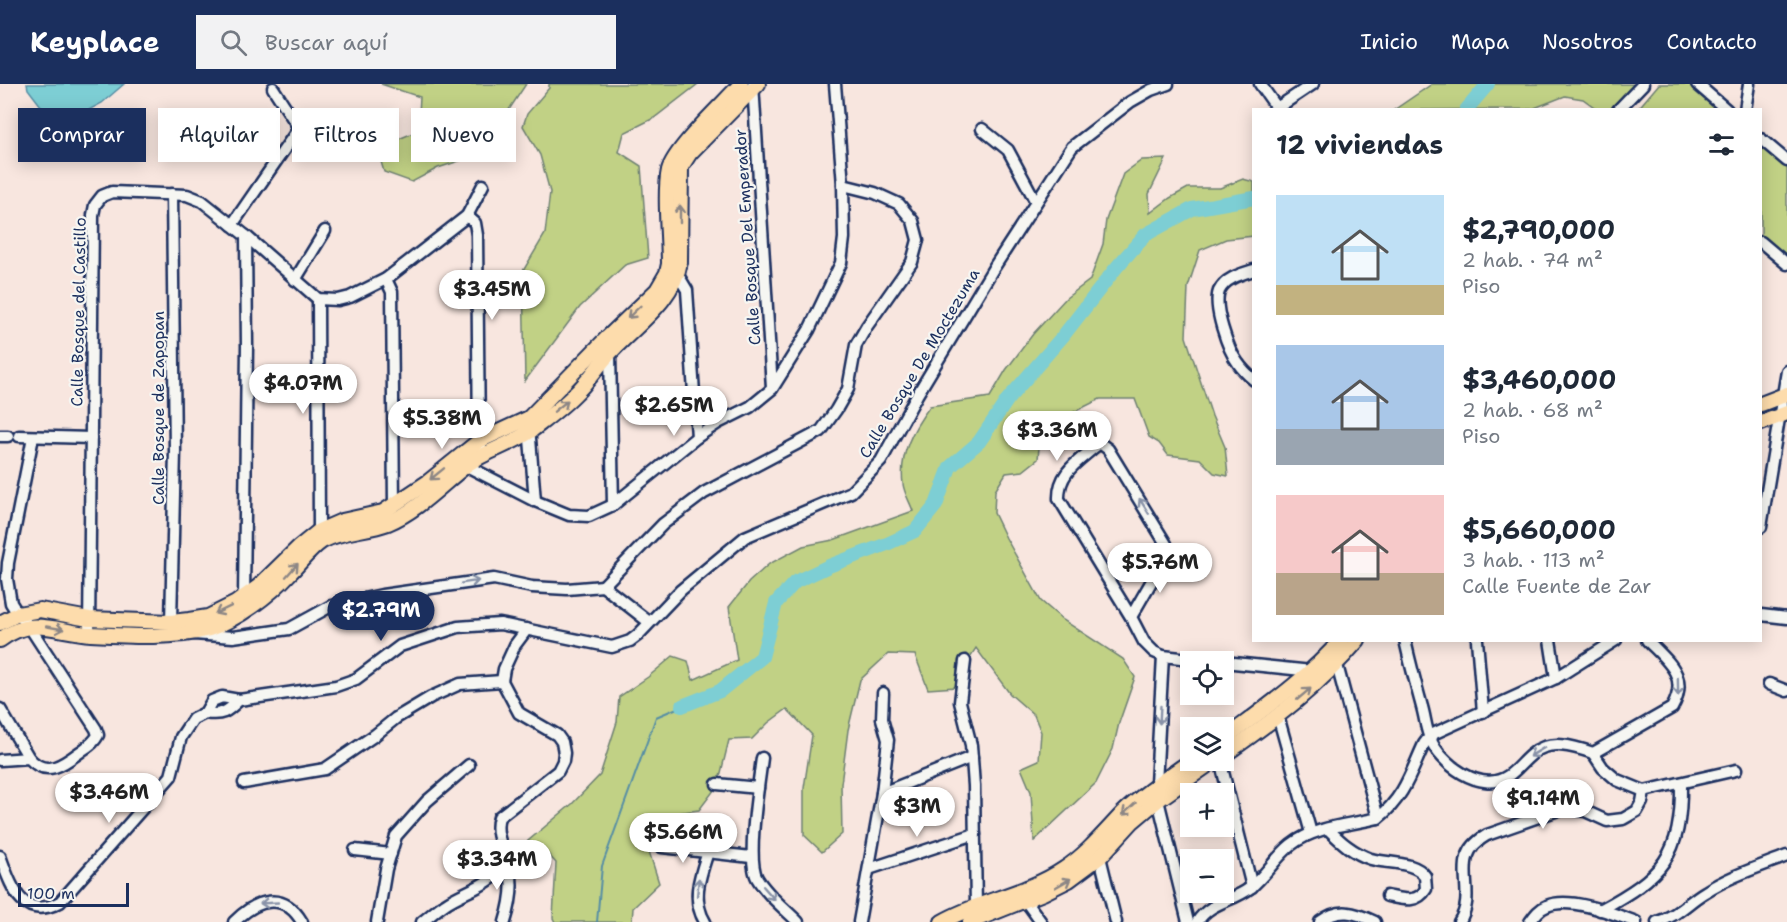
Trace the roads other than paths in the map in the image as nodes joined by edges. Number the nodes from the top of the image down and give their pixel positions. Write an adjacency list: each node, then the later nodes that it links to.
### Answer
1 (835, 84): 19 (street)
2 (1168, 84): 21 (street, Calle Bosque De Moctezuma)
3 (1260, 84): 4 (street)
4 (1313, 84)
5 (1643, 84): 10 (street)
6 (1697, 84): 11 (street)
7 (1749, 84): 12 (street)
8 (751, 85): 29 (main road, one-way to 8); 36 (street, Calle Bosque Del Emperador); 41 (main road, one-way to 41)
9 (273, 88): 13 (street)
10 (1620, 108)
11 (1725, 108)
12 (1745, 108)
13 (292, 117)
14 (982, 129): 21 (street)
15 (292, 138): 23 (street)
16 (1762, 140): 17 (street)
17 (1787, 161)
18 (483, 185): 22 (street)
19 (843, 185): 36 (street); 53 (street)
20 (172, 194): 23 (street, Calle Bosque del Castillo); 45 (street, Calle Bosque del Castillo); 60 (street, Calle Bosque de Zapopan)
21 (1036, 202): 61 (street, Calle Bosque De Moctezuma)
22 (467, 216): 30 (street); 46 (street)
23 (232, 225): 25 (street, Calle Bosque del Castillo)
24 (325, 231): 31 (street)
25 (246, 236): 31 (street, Calle Bosque del Castillo); 54 (street)
26 (1762, 244): 27 (street)
27 (1787, 264)
28 (1252, 271): 35 (street)
29 (678, 275): 33 (main road); 44 (street)
30 (386, 279): 32 (street); 50 (street)
31 (295, 280): 32 (street, Calle Bosque del Castillo)
32 (318, 299): 52 (street)
33 (610, 353): 41 (main road, one-way to 33); 49 (street)
34 (1787, 370): 37 (street)
35 (1252, 378)
36 (772, 389): 44 (street)
37 (1785, 395): 38 (main road); 39 (street)
38 (1762, 404)
39 (1783, 414): 40 (main road); 51 (street)
40 (1762, 423)
41 (529, 425): 46 (main road); 48 (street)
42 (9, 436): 43 (street)
43 (33, 436): 45 (street); 55 (street)
44 (697, 437): 49 (street)
45 (91, 438): 59 (street, Calle Bosque del Castillo)
46 (482, 447): 47 (main road)
47 (461, 463): 48 (street); 50 (main road, one-way to 50); 67 (main road, one-way to 47)
48 (535, 501): 49 (street)
49 (613, 505)
50 (394, 506): 52 (main road)
51 (1762, 522)
52 (319, 531): 54 (main road)
53 (603, 586): 61 (street); 67 (street, one-way to 53)
54 (244, 598): 60 (main road, one-way to 60)
55 (18, 614): 59 (main road); 62 (main road); 63 (street)
56 (1762, 615): 58 (street)
57 (1131, 617): 57 (street, one-way to 57); 77 (street)
58 (1787, 618)
59 (89, 619): 60 (main road); 66 (street, Calle Bosque del Castillo)
60 (171, 622)
61 (649, 622): 65 (street, Calle Bosque De Moctezuma)
62 (0, 623)
63 (29, 626): 66 (main road, one-way to 66); 68 (main road); 96 (street)
64 (510, 626): 65 (street, Calle Bosque De Moctezuma); 76 (street); 120 (street, Calle Bosque De Moctezuma)
65 (527, 629): 76 (street)
66 (89, 634): 67 (main road)
67 (189, 634)
68 (0, 639)
69 (1340, 642): 79 (main road)
70 (1356, 642): 79 (main road)
71 (1406, 642): 92 (street)
72 (1478, 642): 89 (street)
73 (1550, 642): 83 (street)
74 (1613, 642): 83 (street)
75 (1649, 642): 94 (street, one-way to 94)
76 (515, 645): 84 (street)
77 (1162, 656): 78 (street); 107 (street, one-way to 107)
78 (1180, 658)
79 (1333, 660): 82 (main road); 90 (main road, one-way to 79); 112 (street)
80 (965, 661): 95 (street)
81 (1234, 663): 82 (street)
82 (1312, 671): 91 (main road)
83 (1556, 678): 89 (street)
84 (502, 681): 104 (street); 124 (street)
85 (1769, 684): 86 (street)
86 (1787, 691)
87 (883, 693): 110 (street)
88 (0, 709): 96 (street)
89 (1483, 712): 92 (street)
90 (1278, 716): 93 (main road); 114 (street)
91 (1234, 730)
92 (1431, 740): 94 (street, one-way to 92); 112 (street)
93 (1234, 748)
94 (1593, 753): 109 (street)
95 (972, 757): 110 (street); 115 (street)
96 (28, 758): 98 (street)
97 (762, 758): 108 (street)
98 (0, 760)
99 (469, 765): 119 (street)
100 (1180, 768): 107 (main road)
101 (1736, 770): 105 (street)
102 (1199, 771): 111 (main road)
103 (1223, 771): 126 (street)
104 (243, 783)
105 (1681, 783): 109 (street); 130 (street)
106 (717, 784): 108 (street)
107 (1156, 784): 129 (main road, one-way to 129)
108 (758, 788): 122 (street)
109 (1644, 791): 147 (street)
110 (882, 793): 125 (street)
111 (1158, 800): 123 (main road); 143 (street)
112 (1378, 818): 113 (street)
113 (1328, 829): 114 (street); 127 (street)
114 (1311, 832): 126 (street)
115 (975, 834): 125 (street); 129 (street)
116 (662, 847): 118 (street)
117 (356, 850): 119 (street)
118 (708, 852): 122 (street); 136 (street, one-way to 118)
119 (391, 854): 133 (street)
120 (0, 856)
121 (1787, 856): 150 (street)
122 (751, 857): 137 (street, one-way to 137)
123 (1100, 857): 128 (main road, one-way to 123); 142 (street)
124 (506, 859): 134 (street); 135 (street)
125 (868, 869): 138 (street)
126 (1251, 887): 144 (street)
127 (1388, 896)
128 (1025, 900): 140 (main road); 141 (street)
129 (976, 907): 139 (main road)
130 (1600, 910): 148 (street); 149 (street)
131 (234, 922): 132 (street, one-way to 131)
132 (302, 922)
133 (377, 922)
134 (422, 922)
135 (505, 922)
136 (705, 922)
137 (798, 922)
138 (859, 922)
139 (942, 922)
140 (970, 922)
141 (1041, 922)
142 (1116, 922)
143 (1188, 922)
144 (1197, 922)
145 (1320, 922): 146 (street)
146 (1375, 922)
147 (1459, 922)
148 (1530, 922)
149 (1636, 922)
150 (1657, 922)

